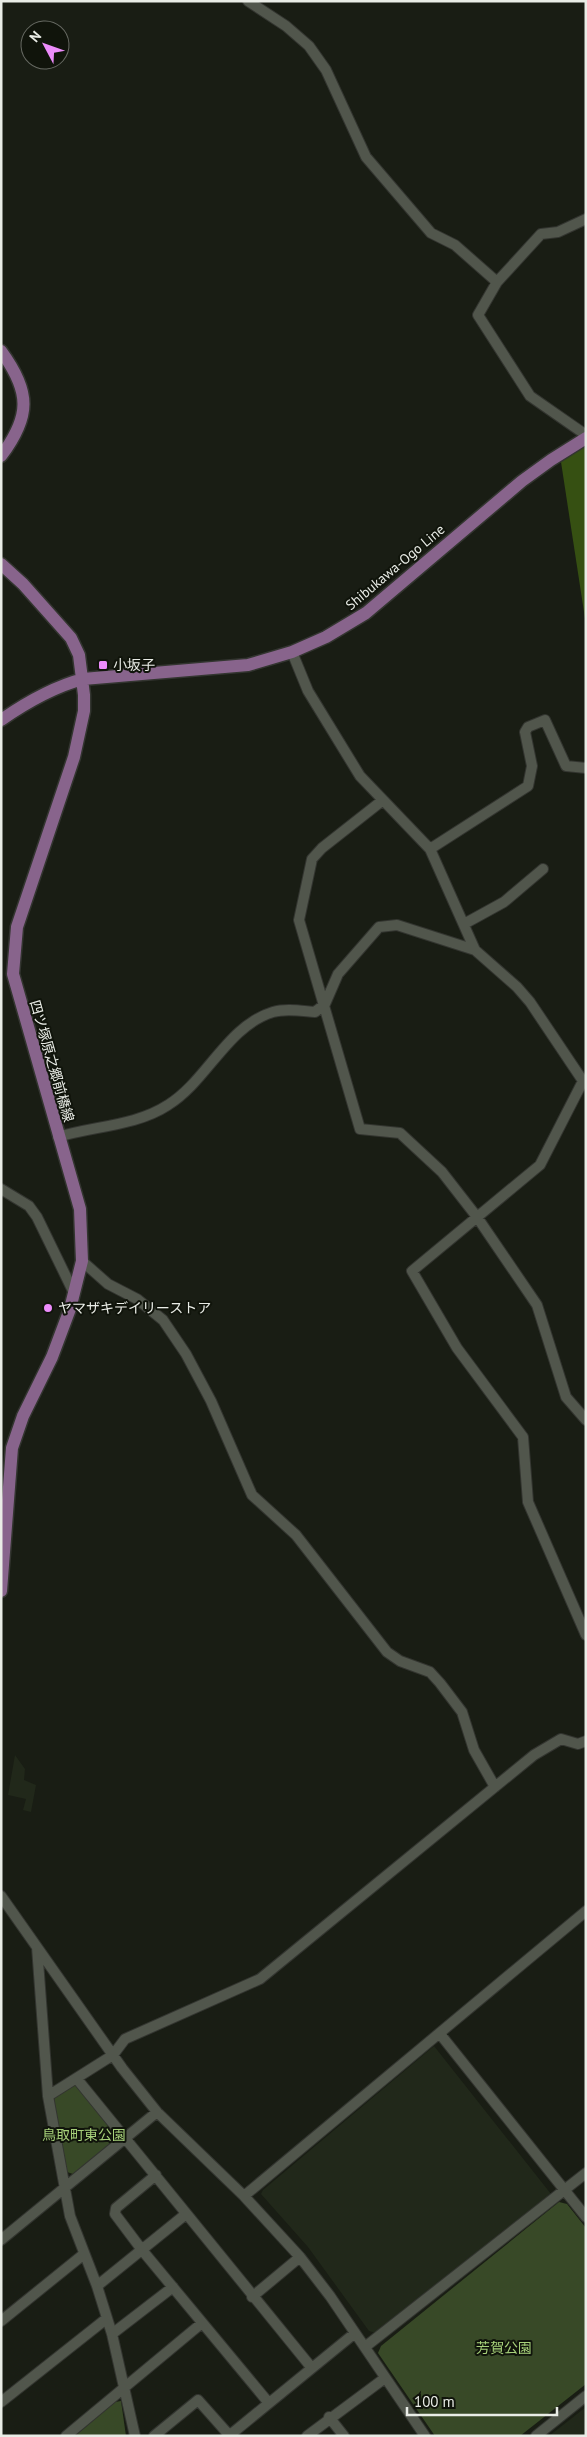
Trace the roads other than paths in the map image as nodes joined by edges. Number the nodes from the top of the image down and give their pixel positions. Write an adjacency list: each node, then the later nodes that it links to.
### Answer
1 (248, 1): 3 (street)
2 (586, 219): 3 (street)
3 (497, 282): 5 (street)
4 (1, 351): 6 (main road)
5 (586, 437): 8 (main road, Shibukawa-Ogo Line)
6 (1, 456)
7 (1, 564): 9 (main road, 四ツ塚原之郷前橋線)
8 (292, 652): 9 (main road, Shibukawa-Ogo Line); 12 (street)
9 (83, 678): 10 (main road, Shibukawa-Ogo Line); 19 (main road, 四ツ塚原之郷前橋線)
10 (1, 720)
11 (586, 768): 13 (street)
12 (383, 800): 13 (street); 17 (street)
13 (430, 849): 15 (street)
14 (543, 869): 15 (street)
15 (464, 924): 16 (street)
16 (475, 950): 17 (street); 18 (street)
17 (325, 1004): 19 (street); 21 (street)
18 (584, 1081): 21 (street)
19 (58, 1137): 22 (main road, 四ツ塚原之郷前橋線)
20 (1, 1189): 23 (street)
21 (477, 1217): 24 (street); 26 (street)
22 (82, 1261): 23 (main road, 四ツ塚原之郷前橋線); 28 (street)
23 (74, 1294): 25 (main road, 四ツ塚原之郷前橋線)
24 (586, 1420)
25 (1, 1591)
26 (586, 1635)
27 (586, 1741): 28 (street)
28 (495, 1787): 33 (street)
29 (1, 1896): 31 (street)
30 (586, 1911): 32 (street)
31 (37, 1946): 33 (street); 35 (street)
32 (440, 2034): 41 (street); 42 (street)
33 (112, 2054): 34 (street); 36 (street)
34 (77, 2079): 35 (street); 37 (street)
35 (48, 2096): 40 (street)
36 (156, 2112): 37 (street); 42 (street)
37 (124, 2139): 39 (street); 40 (street)
38 (586, 2173): 41 (street)
39 (156, 2175): 43 (street); 46 (street)
40 (64, 2188): 45 (street); 47 (street)
41 (564, 2190): 44 (street); 57 (street)
42 (244, 2196): 48 (street)
43 (186, 2214): 46 (street); 51 (street)
44 (586, 2217)
45 (1, 2240)
46 (142, 2250): 49 (street); 50 (street)
47 (84, 2254): 49 (street); 53 (street)
48 (300, 2257): 51 (street); 55 (street)
49 (97, 2286): 52 (street)
50 (173, 2287): 54 (street); 56 (street)
51 (252, 2296): 58 (street)
52 (106, 2319): 56 (street); 62 (street)
53 (1, 2321)
54 (202, 2324): 60 (street); 63 (street)
55 (355, 2333): 57 (street); 58 (street)
56 (112, 2334): 60 (street)
57 (365, 2347): 59 (street)
58 (311, 2367): 63 (street)
59 (385, 2378): 64 (street); 71 (street)
60 (124, 2389): 67 (street); 68 (street)
61 (586, 2396): 72 (street)
62 (1, 2402)
63 (268, 2402): 66 (street)
64 (329, 2417): 69 (street); 70 (street)
65 (159, 2434): 66 (street)
66 (230, 2435)
67 (66, 2436)
68 (134, 2436)
69 (307, 2436)
70 (344, 2436)
71 (425, 2436)
72 (536, 2436)

